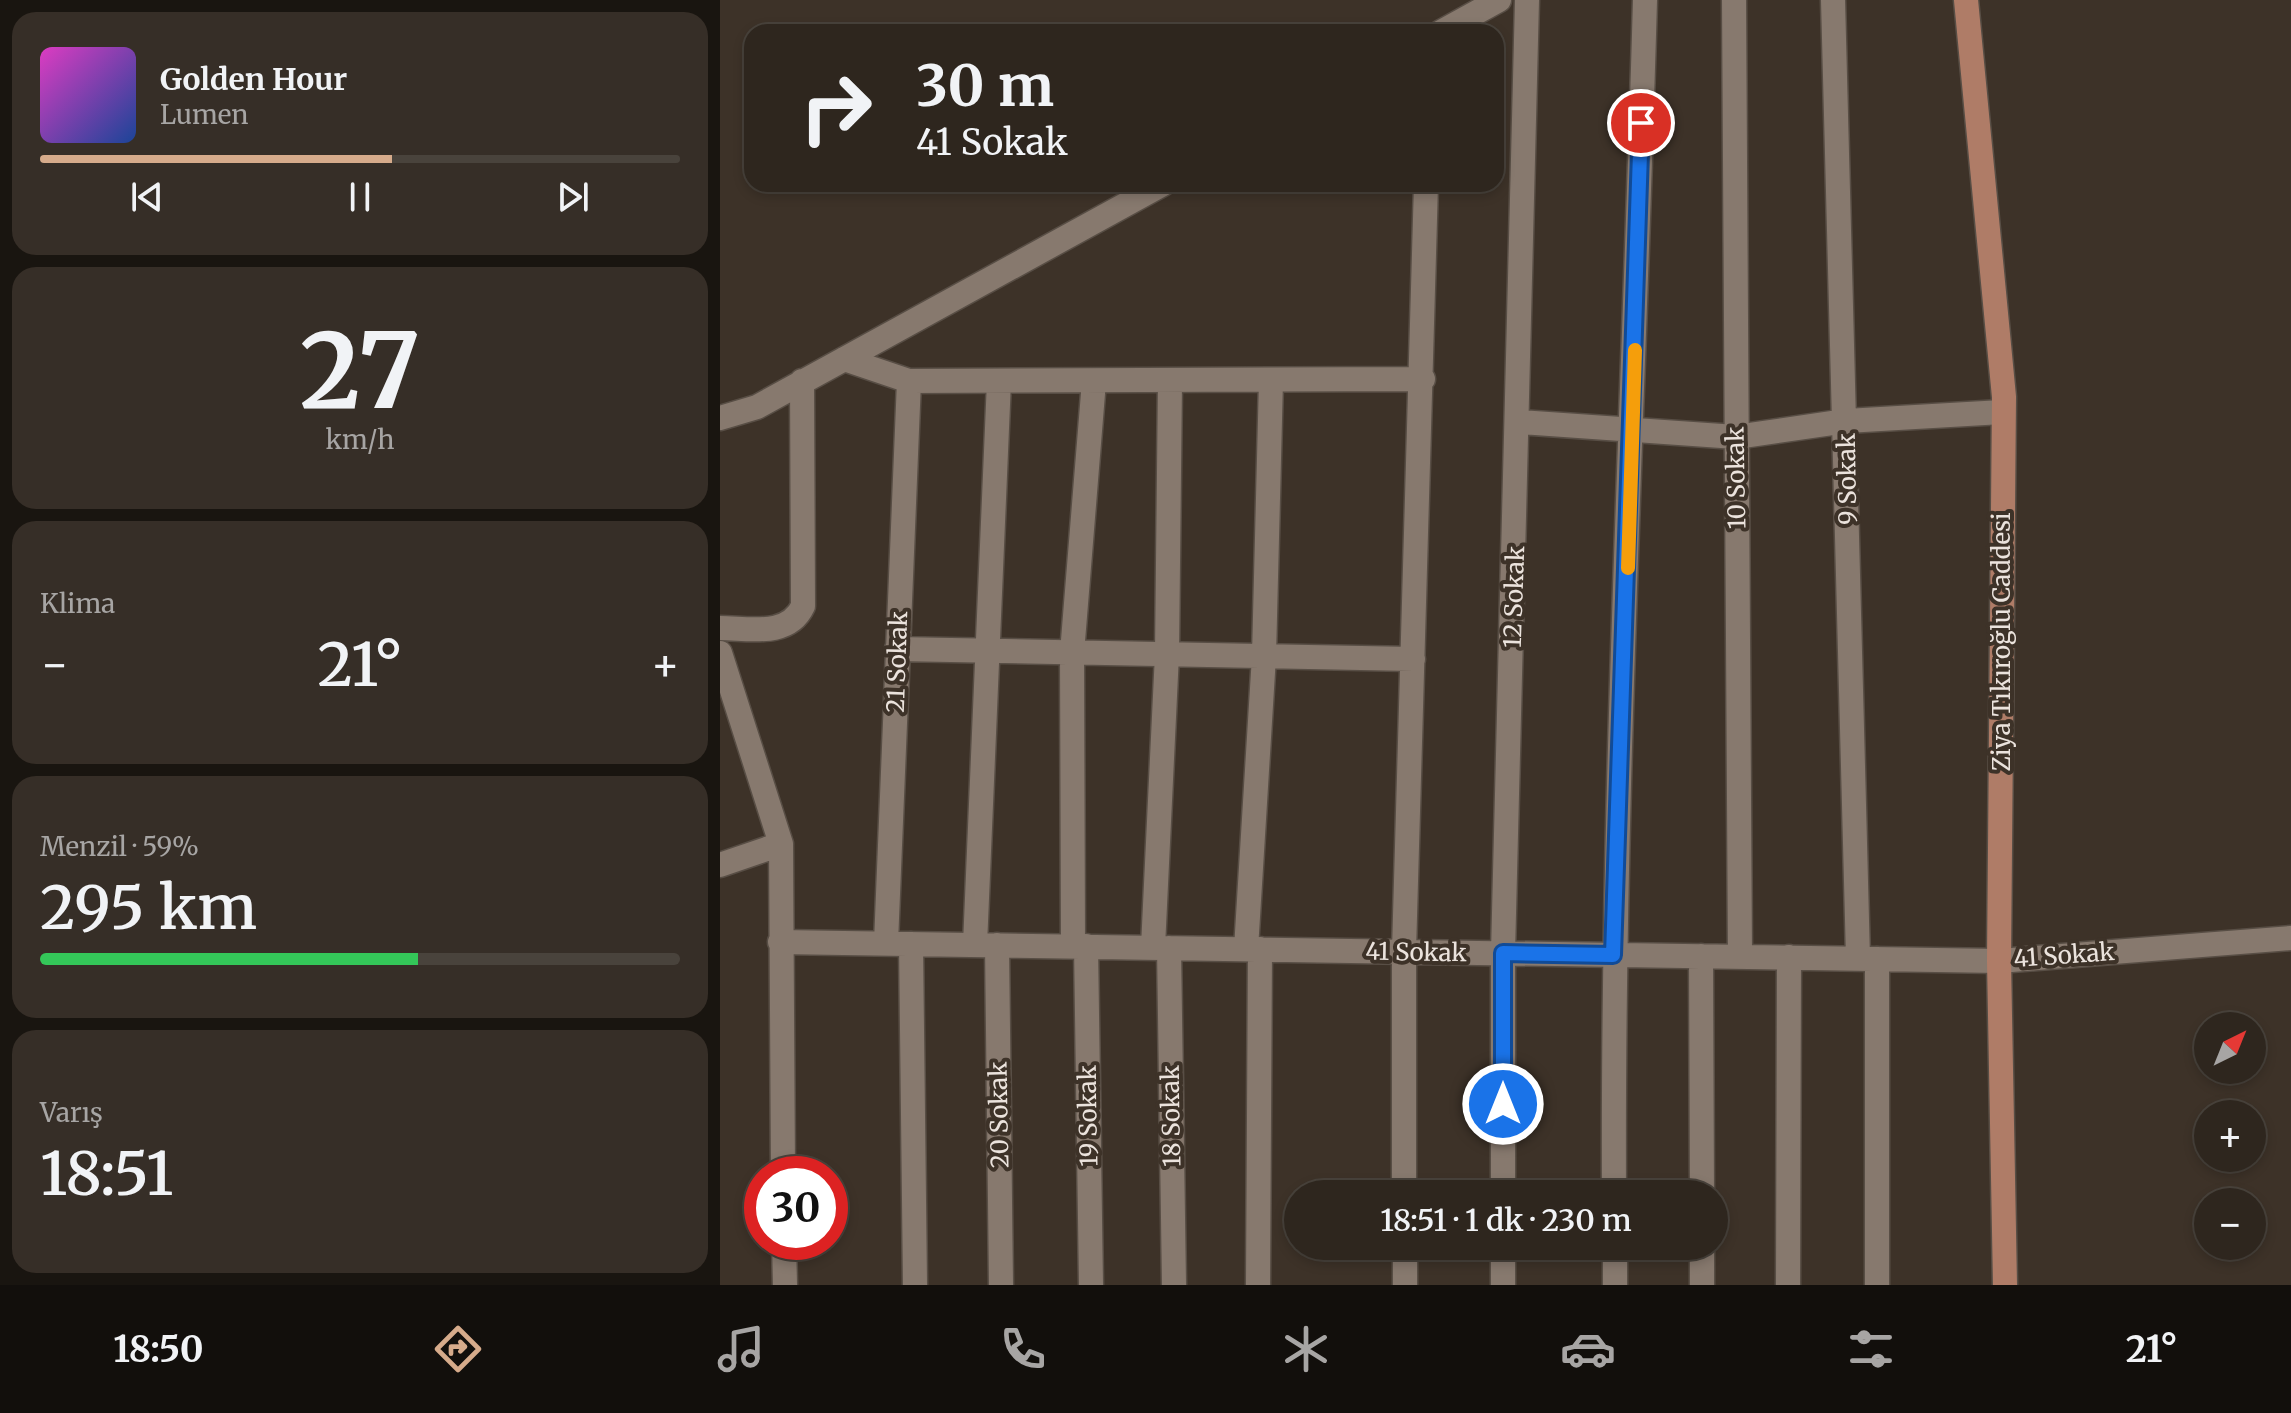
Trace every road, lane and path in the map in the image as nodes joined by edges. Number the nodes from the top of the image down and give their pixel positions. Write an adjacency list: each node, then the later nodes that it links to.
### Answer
1 (1499, 0): 7 (street)
2 (1527, 0): 21 (street, 12 Sokak)
3 (1645, 0): 22 (street)
4 (1734, 0): 23 (street, 10 Sokak)
5 (1833, 0): 20 (street, 9 Sokak)
6 (1966, 0): 18 (main road, Ziya Tıkıroğlu Caddesi)
7 (1456, 24)
8 (1148, 192): 10 (street)
9 (1426, 192): 11 (street)
10 (844, 359): 13 (street); 14 (street)
11 (1423, 379): 12 (street); 31 (street)
12 (1271, 380): 17 (street); 30 (street)
13 (802, 381): 19 (street); 24 (street)
14 (909, 381): 15 (street); 25 (street, 21 Sokak)
15 (999, 381): 16 (street); 26 (street, 20 Sokak)
16 (1094, 381): 17 (street); 28 (street, 19 Sokak)
17 (1170, 381): 29 (street, 18 Sokak)
18 (2002, 412): 20 (street); 49 (main road, Ziya Tıkıroğlu Caddesi)
19 (720, 418)
20 (1846, 421): 23 (street); 48 (street, 9 Sokak)
21 (1519, 422): 22 (street); 43 (street, 12 Sokak)
22 (1633, 432): 23 (street); 44 (street)
23 (1736, 437): 46 (street, 10 Sokak)
24 (720, 628)
25 (897, 649): 26 (street); 36 (street, 21 Sokak)
26 (985, 651): 28 (street); 38 (street, 20 Sokak)
27 (720, 653): 32 (street)
28 (1072, 653): 29 (street); 39 (street, 19 Sokak)
29 (1167, 654): 30 (street); 40 (street, 18 Sokak)
30 (1264, 656): 31 (street); 41 (street)
31 (1413, 659): 42 (street)
32 (781, 844): 33 (street); 35 (street)
33 (720, 865)
34 (2291, 938): 49 (street, 41 Sokak)
35 (780, 942): 36 (street, 41 Sokak); 50 (street)
36 (886, 943): 37 (street, 41 Sokak)
37 (911, 944): 38 (street, 41 Sokak); 61 (street)
38 (986, 945): 39 (street, 41 Sokak); 62 (street, 20 Sokak)
39 (1080, 946): 40 (street, 41 Sokak); 63 (street, 19 Sokak)
40 (1161, 948): 41 (street, 41 Sokak); 64 (street, 18 Sokak)
41 (1253, 949): 42 (street, 41 Sokak); 65 (street)
42 (1404, 951): 43 (street, 41 Sokak); 51 (street)
43 (1503, 953): 44 (street, 41 Sokak); 52 (street, 12 Sokak)
44 (1613, 955): 45 (street, 41 Sokak); 53 (street)
45 (1701, 956): 46 (street, 41 Sokak); 54 (street)
46 (1740, 957): 47 (street, 41 Sokak)
47 (1789, 957): 48 (street, 41 Sokak); 70 (street)
48 (1868, 958): 49 (street, 41 Sokak); 71 (street, 9 Sokak)
49 (1999, 961): 72 (main road, Ziya Tıkıroğlu Caddesi)
50 (783, 1156)
51 (1404, 1180)
52 (1503, 1180)
53 (1614, 1180)
54 (1702, 1180)
55 (784, 1260): 60 (street)
56 (1405, 1260): 66 (street)
57 (1503, 1260): 67 (street)
58 (1615, 1260): 68 (street)
59 (1702, 1260): 69 (street)
60 (785, 1285)
61 (915, 1285)
62 (1001, 1285)
63 (1091, 1285)
64 (1174, 1285)
65 (1258, 1285)
66 (1405, 1285)
67 (1503, 1285)
68 (1615, 1285)
69 (1702, 1285)
70 (1788, 1285)
71 (1877, 1285)
72 (2005, 1285)

